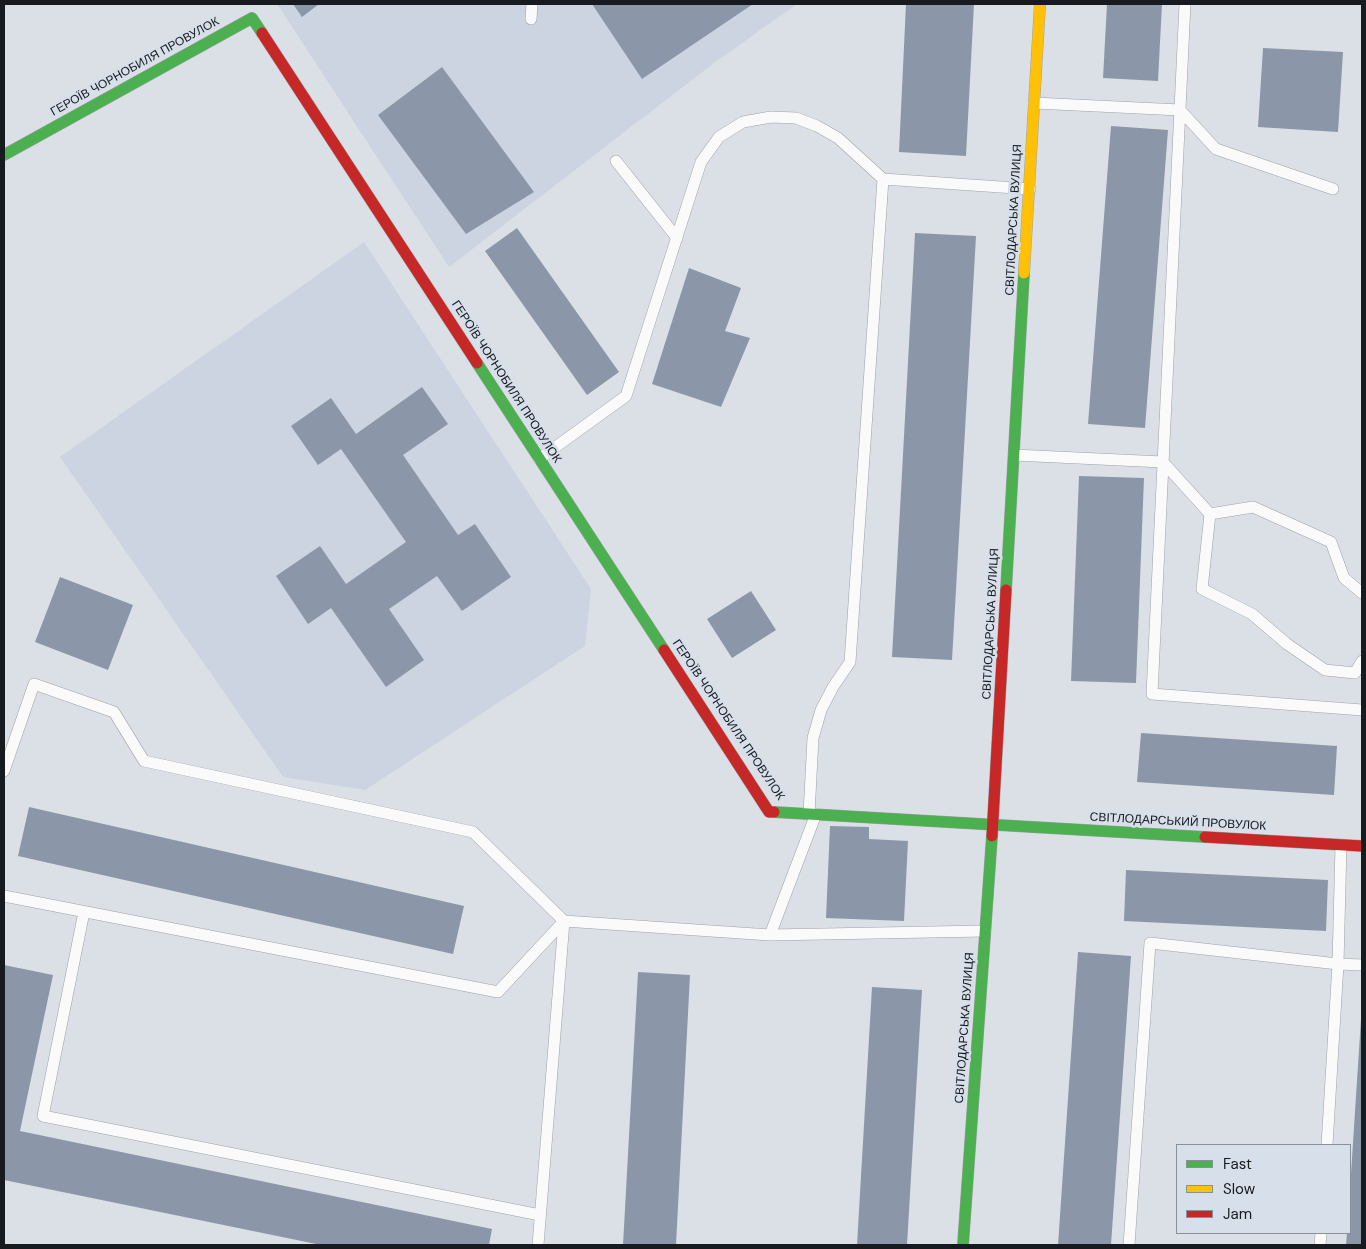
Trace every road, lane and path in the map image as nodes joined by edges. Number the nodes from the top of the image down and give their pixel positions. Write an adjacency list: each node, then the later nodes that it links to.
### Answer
1 (532, 4): 4 (lane)
2 (1040, 4): 5 (street, СВІТЛОДАРСЬКА ВУЛИЦЯ)
3 (1185, 4): 6 (lane)
4 (531, 19)
5 (1034, 103): 6 (lane); 10 (street, СВІТЛОДАРСЬКА ВУЛИЦЯ)
6 (1180, 110): 11 (lane); 15 (lane)
7 (4, 155): 14 (street, ГЕРОЇВ ЧОРНОБИЛЯ ПРОВУЛОК)
8 (616, 161): 12 (lane)
9 (882, 179): 10 (lane); 12 (lane); 21 (lane)
10 (1030, 189): 13 (street, СВІТЛОДАРСЬКА ВУЛИЦЯ)
11 (1332, 189)
12 (677, 238): 14 (lane)
13 (1014, 455): 15 (lane); 22 (street, СВІТЛОДАРСЬКА ВУЛИЦЯ)
14 (539, 459): 21 (street, ГЕРОЇВ ЧОРНОБИЛЯ ПРОВУЛОК)
15 (1163, 462): 16 (lane); 19 (lane)
16 (1210, 514): 17 (lane); 18 (lane)
17 (1362, 593)
18 (1362, 661)
19 (1362, 710)
20 (4, 771): 27 (lane)
21 (812, 814): 22 (street, ГЕРОЇВ ЧОРНОБИЛЯ ПРОВУЛОК); 29 (lane)
22 (993, 825): 23 (street, СВІТЛОДАРСЬКИЙ ПРОВУЛОК); 28 (street, СВІТЛОДАРСЬКА ВУЛИЦЯ)
23 (1342, 844): 24 (street, СВІТЛОДАРСЬКИЙ ПРОВУЛОК); 30 (lane)
24 (1362, 846)
25 (4, 896): 26 (lane)
26 (84, 912): 27 (lane); 33 (lane)
27 (564, 921): 29 (lane); 33 (lane)
28 (985, 931): 29 (lane); 35 (street, СВІТЛОДАРСЬКА ВУЛИЦЯ)
29 (770, 935)
30 (1338, 964): 31 (lane); 32 (lane); 36 (lane)
31 (1362, 965)
32 (1327, 1144)
33 (540, 1215): 34 (lane)
34 (538, 1245)
35 (963, 1245)
36 (1128, 1245)

